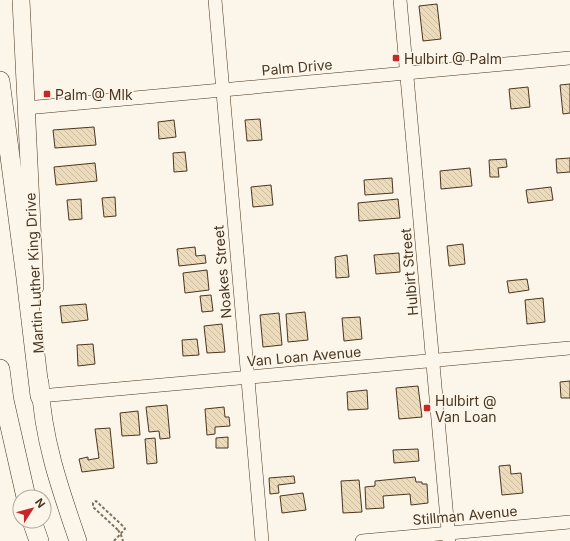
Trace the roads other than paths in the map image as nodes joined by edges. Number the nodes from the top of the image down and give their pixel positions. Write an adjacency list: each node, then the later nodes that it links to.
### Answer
1 (21, 0): 8 (main road, Martin Luther King Drive)
2 (215, 0): 7 (street, Noakes Street)
3 (400, 0): 5 (street, Hulbirt Street)
4 (570, 58): 5 (street, Palm Drive)
5 (407, 73): 7 (street, Palm Drive); 10 (street, Hulbirt Street)
6 (0, 81): 13 (highway)
7 (222, 90): 8 (street, Palm Drive); 12 (street, Noakes Street)
8 (26, 108): 13 (main road, Martin Luther King Drive)
9 (570, 348): 10 (street, Van Loan Avenue)
10 (433, 360): 12 (street, Van Loan Avenue); 17 (street, Hulbirt Street)
11 (0, 369): 14 (highway)
12 (247, 377): 13 (street, Van Loan Avenue); 20 (street, Noakes Street)
13 (40, 396): 19 (main road, Martin Luther King Drive)
14 (24, 489)
15 (570, 522): 17 (street, Stillman Avenue)
16 (35, 529): 18 (highway)
17 (449, 537): 21 (street, Stillman Avenue)
18 (39, 541)
19 (78, 541)
20 (262, 541)
21 (362, 541)

